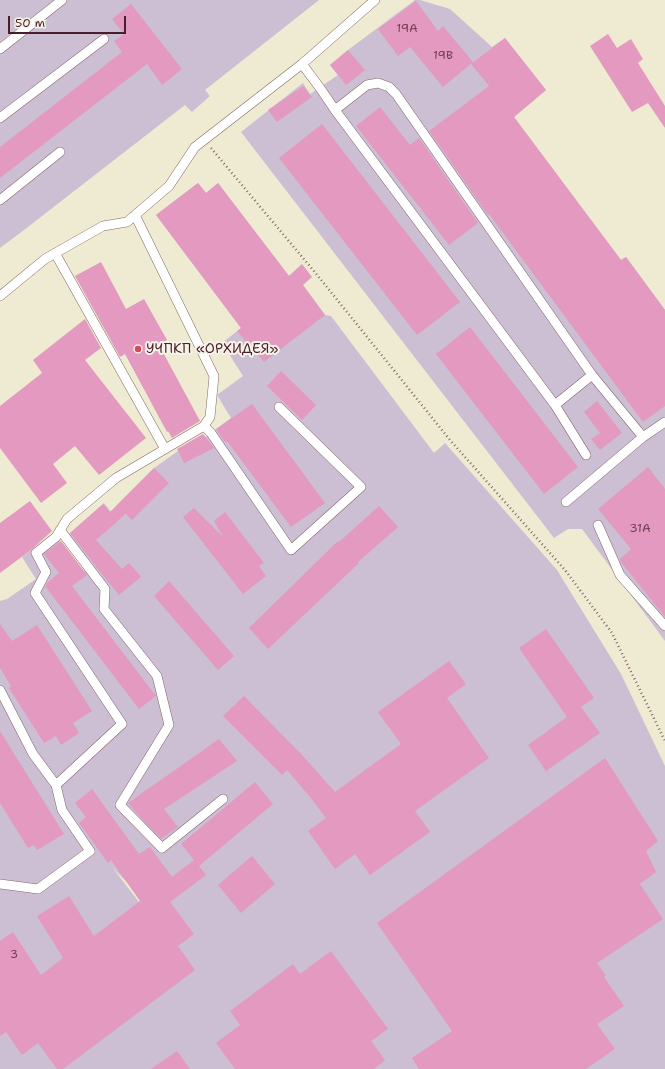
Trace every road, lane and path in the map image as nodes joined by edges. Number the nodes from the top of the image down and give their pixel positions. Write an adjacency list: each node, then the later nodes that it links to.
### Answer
1 (62, 0): 4 (lane)
2 (375, 0): 5 (lane)
3 (104, 39): 7 (lane)
4 (0, 49)
5 (302, 64): 6 (lane); 8 (lane)
6 (335, 110): 14 (lane); 15 (lane)
7 (0, 118)
8 (204, 140): 11 (lane); 27 (path)
9 (60, 152): 10 (lane)
10 (0, 200)
11 (135, 215): 12 (lane); 18 (lane)
12 (55, 253): 13 (lane); 20 (lane)
13 (0, 296)
14 (592, 376): 15 (lane); 19 (lane)
15 (554, 405): 21 (lane)
16 (279, 406): 18 (lane)
17 (665, 422): 19 (lane)
18 (204, 426): 20 (lane)
19 (643, 437): 22 (lane)
20 (165, 449): 24 (lane)
21 (586, 455)
22 (566, 502)
23 (598, 525): 25 (lane)
24 (60, 530): 28 (lane); 29 (lane)
25 (665, 626)
26 (0, 690): 28 (lane)
27 (665, 741)
28 (56, 785): 30 (lane)
29 (223, 799)
30 (0, 884)

